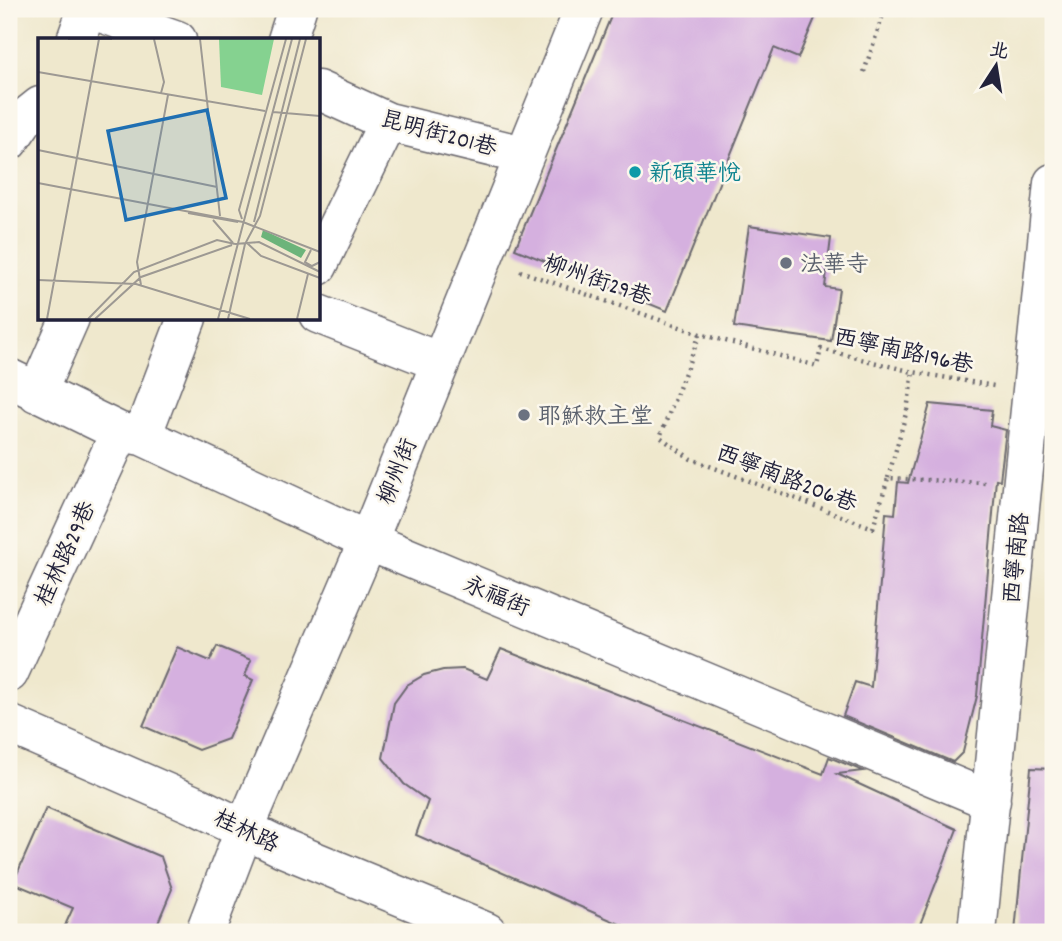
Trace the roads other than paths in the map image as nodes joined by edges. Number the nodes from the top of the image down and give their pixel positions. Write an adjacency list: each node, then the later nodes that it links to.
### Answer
1 (89, 9): 4 (street); 5 (street)
2 (297, 9): 6 (street)
3 (584, 9): 11 (street, 柳州街)
4 (77, 38)
5 (162, 38)
6 (288, 38)
7 (320, 91): 9 (street, 昆明街201巷)
8 (38, 108): 10 (street)
9 (388, 122): 11 (street, 昆明街201巷); 13 (street)
10 (9, 139)
11 (523, 155): 17 (street, 柳州街)
12 (1053, 183): 23 (street, 西寧南路)
13 (320, 262)
14 (320, 315): 17 (street)
15 (69, 320): 18 (street)
16 (186, 320): 19 (street, 桂林路29巷)
17 (440, 362): 20 (street, 柳州街)
18 (23, 385): 19 (street, 永福街)
19 (131, 434): 20 (street, 永福街); 21 (street, 桂林路29巷)
20 (368, 541): 23 (street, 永福街); 24 (street, 柳州街)
21 (9, 673)
22 (9, 724): 24 (street, 桂林路)
23 (991, 801): 27 (street, 西寧南路)
24 (244, 830): 25 (street, 柳州街); 26 (street, 桂林路)
25 (205, 932)
26 (487, 932)
27 (977, 932)

